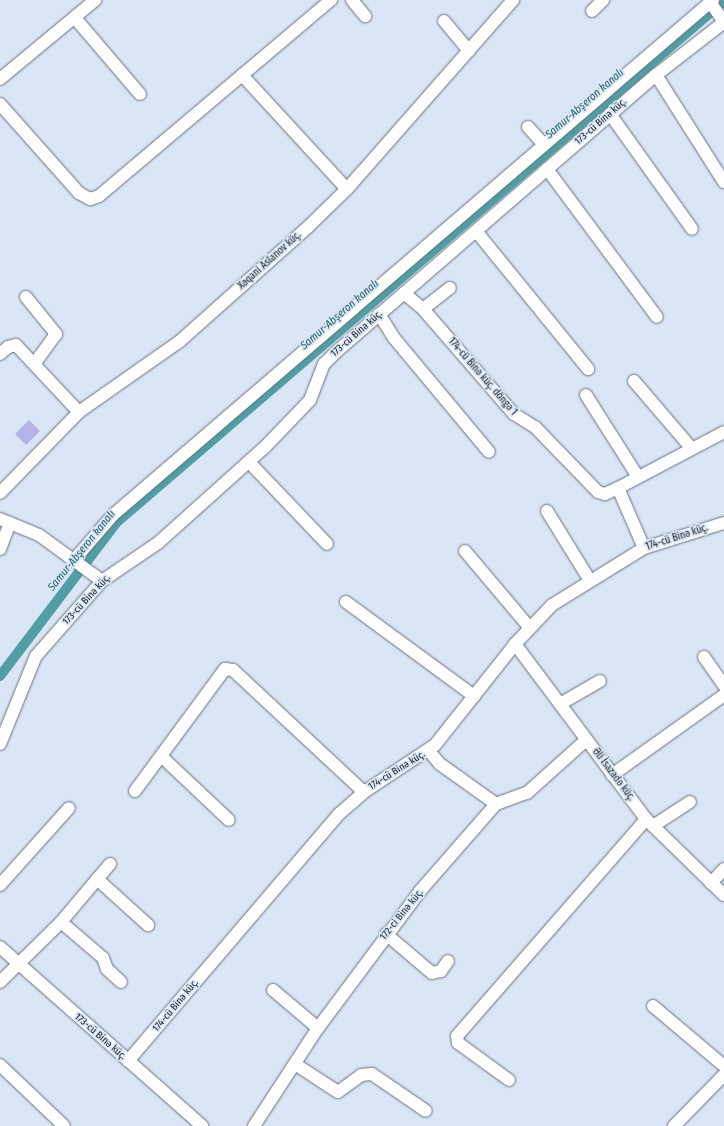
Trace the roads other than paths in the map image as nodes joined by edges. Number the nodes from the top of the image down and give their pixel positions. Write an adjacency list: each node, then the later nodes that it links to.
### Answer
1 (96, 0): 9 (street)
2 (331, 0): 13 (street)
3 (352, 0): 8 (street)
4 (513, 0): 12 (street, Xəqani Aslanov küç.)
5 (603, 0): 7 (street)
6 (711, 1): 11 (street); 20 (street)
7 (592, 11)
8 (365, 16)
9 (75, 18): 15 (street); 16 (street)
10 (444, 21): 12 (street)
11 (724, 22): 14 (street, 173-cü Binə küç.)
12 (469, 51): 23 (street, Xəqani Aslanov küç.)
13 (242, 75): 17 (street); 23 (street)
14 (656, 75): 18 (street, 173-cü Binə küç.); 22 (street)
15 (0, 79)
16 (140, 94)
17 (0, 104)
18 (610, 114): 21 (street, 173-cü Binə küç.); 24 (street)
19 (528, 127): 20 (street)
20 (544, 145): 52 (street)
21 (548, 169): 25 (street, 173-cü Binə küç.); 31 (street)
22 (724, 182)
23 (347, 189): 37 (street, Xəqani Aslanov küç.)
24 (692, 229)
25 (476, 231): 27 (street, 173-cü Binə küç.); 34 (street)
26 (450, 288): 29 (street)
27 (404, 293): 29 (street, 174-cü Binə küç. döngə 1); 30 (street, 173-cü Binə küç.)
28 (26, 297): 33 (street)
29 (423, 309): 43 (street, 174-cü Binə küç. döngə 1)
30 (379, 314): 40 (street); 41 (street, 173-cü Binə küç.)
31 (657, 317)
32 (0, 354): 33 (street)
33 (35, 362): 37 (street)
34 (588, 369)
35 (634, 381): 39 (street)
36 (586, 395): 42 (street)
37 (79, 412): 44 (street, Xəqani Aslanov küç.)
38 (724, 432): 39 (street, 174-cü Binə küç. döngə 1)
39 (692, 449): 42 (street, 174-cü Binə küç. döngə 1)
40 (489, 452)
41 (249, 462): 48 (street); 54 (street, 173-cü Binə küç.)
42 (638, 477): 43 (street, 174-cü Binə küç. döngə 1)
43 (618, 488): 49 (street)
44 (0, 493)
45 (547, 511): 53 (street)
46 (5, 521): 50 (street); 52 (street)
47 (724, 523): 49 (street, 174-cü Binə küç.)
48 (327, 544)
49 (644, 548): 53 (street, 174-cü Binə küç.)
50 (0, 549)
51 (465, 551): 56 (street)
52 (74, 560): 54 (street)
53 (590, 579): 56 (street, 174-cü Binə küç.)
54 (102, 581): 65 (street, 173-cü Binə küç.)
55 (346, 602): 62 (street)
56 (529, 627): 57 (street, 174-cü Binə küç.)
57 (515, 644): 62 (street, 174-cü Binə küç.); 63 (street, Əli İsazadə küç.)
58 (704, 657): 60 (street)
59 (600, 681): 63 (street)
60 (724, 686)
61 (724, 695): 68 (street)
62 (474, 696): 66 (street, 174-cü Binə küç.)
63 (560, 704): 64 (street, Əli İsazadə küç.)
64 (586, 740): 68 (street, Əli İsazadə küç.); 72 (street)
65 (0, 744)
66 (429, 751): 70 (street, 174-cü Binə küç.); 72 (street)
67 (161, 756): 69 (street); 70 (street); 74 (street)
68 (612, 775): 75 (street, Əli İsazadə küç.)
69 (135, 791)
70 (364, 792): 93 (street, 174-cü Binə küç.)
71 (690, 802): 75 (street)
72 (496, 804): 84 (street, 172-ci Binə küç.)
73 (69, 808): 80 (street)
74 (229, 820)
75 (649, 822): 79 (street, Əli İsazadə küç.); 98 (street)
76 (110, 864): 78 (street)
77 (724, 869): 79 (street)
78 (97, 879): 82 (street); 83 (street)
79 (711, 883): 81 (street, Əli İsazadə küç.)
80 (0, 885)
81 (724, 895)
82 (61, 922): 87 (street); 89 (street)
83 (148, 925)
84 (386, 934): 86 (street); 92 (street, 172-ci Binə küç.)
85 (0, 947): 87 (street, 173-cü Binə küç.)
86 (448, 961)
87 (18, 965): 88 (street); 93 (street, 173-cü Binə küç.)
88 (0, 982)
89 (121, 982)
90 (273, 990): 92 (street)
91 (653, 1006): 96 (street)
92 (318, 1028): 94 (street, 172-ci Binə küç.)
93 (128, 1061): 101 (street, 173-cü Binə küç.)
94 (295, 1064): 99 (street); 102 (street, 172-ci Binə küç.)
95 (0, 1066): 100 (street)
96 (724, 1066)
97 (724, 1075): 103 (street)
98 (509, 1080)
99 (426, 1110)
100 (64, 1126)
101 (202, 1126)
102 (254, 1126)
103 (674, 1126)

